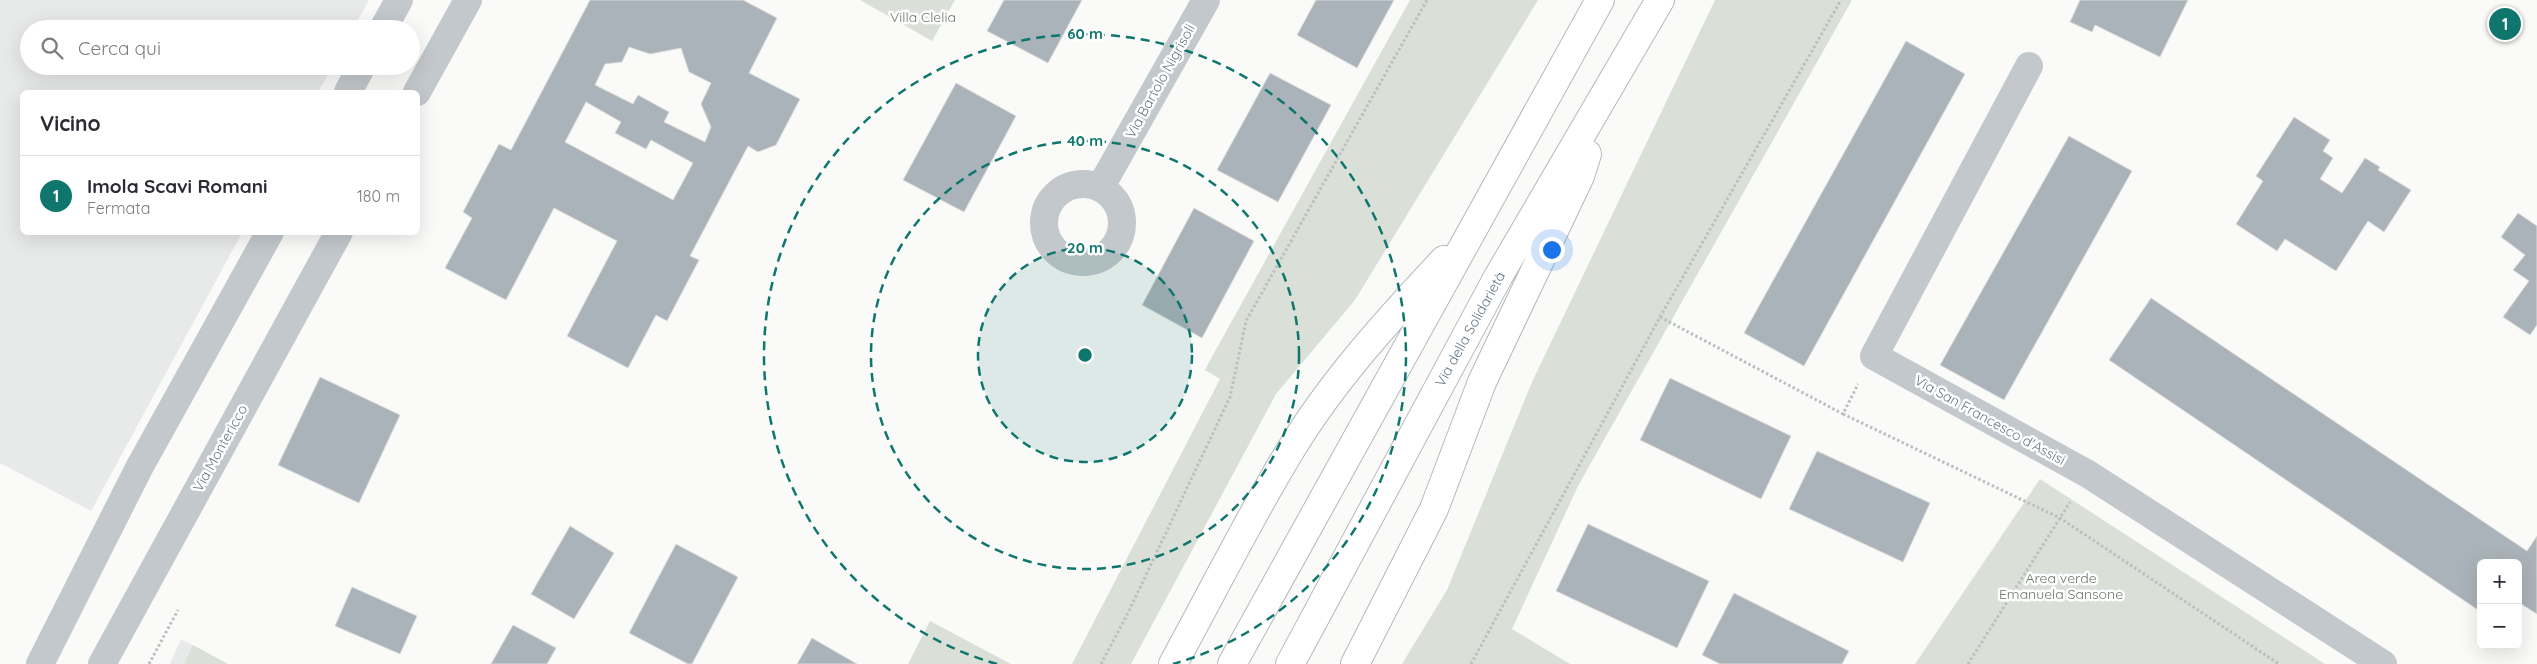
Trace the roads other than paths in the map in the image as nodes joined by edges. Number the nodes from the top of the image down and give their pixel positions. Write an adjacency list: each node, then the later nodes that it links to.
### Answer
1 (399, 0): 6 (street)
2 (468, 0): 10 (street)
3 (1206, 0): 12 (street, Via Bartolo Nigrisoli)
4 (1600, 0): 13 (highway)
5 (1660, 0): 11 (highway, Via della Solidarietà)
6 (388, 20)
7 (2029, 66): 22 (street, Via San Francesco d'Assisi)
8 (357, 75): 9 (street)
9 (349, 90)
10 (418, 90)
11 (1609, 92): 20 (highway, Via della Solidarietà); 21 (highway)
12 (1100, 188)
13 (1474, 227): 18 (highway); 19 (highway)
14 (268, 235): 16 (street)
15 (337, 235): 17 (street, Via Montericco)
16 (40, 664)
17 (102, 664)
18 (1173, 664)
19 (1232, 664)
20 (1290, 664)
21 (1355, 664)
22 (2383, 664)

